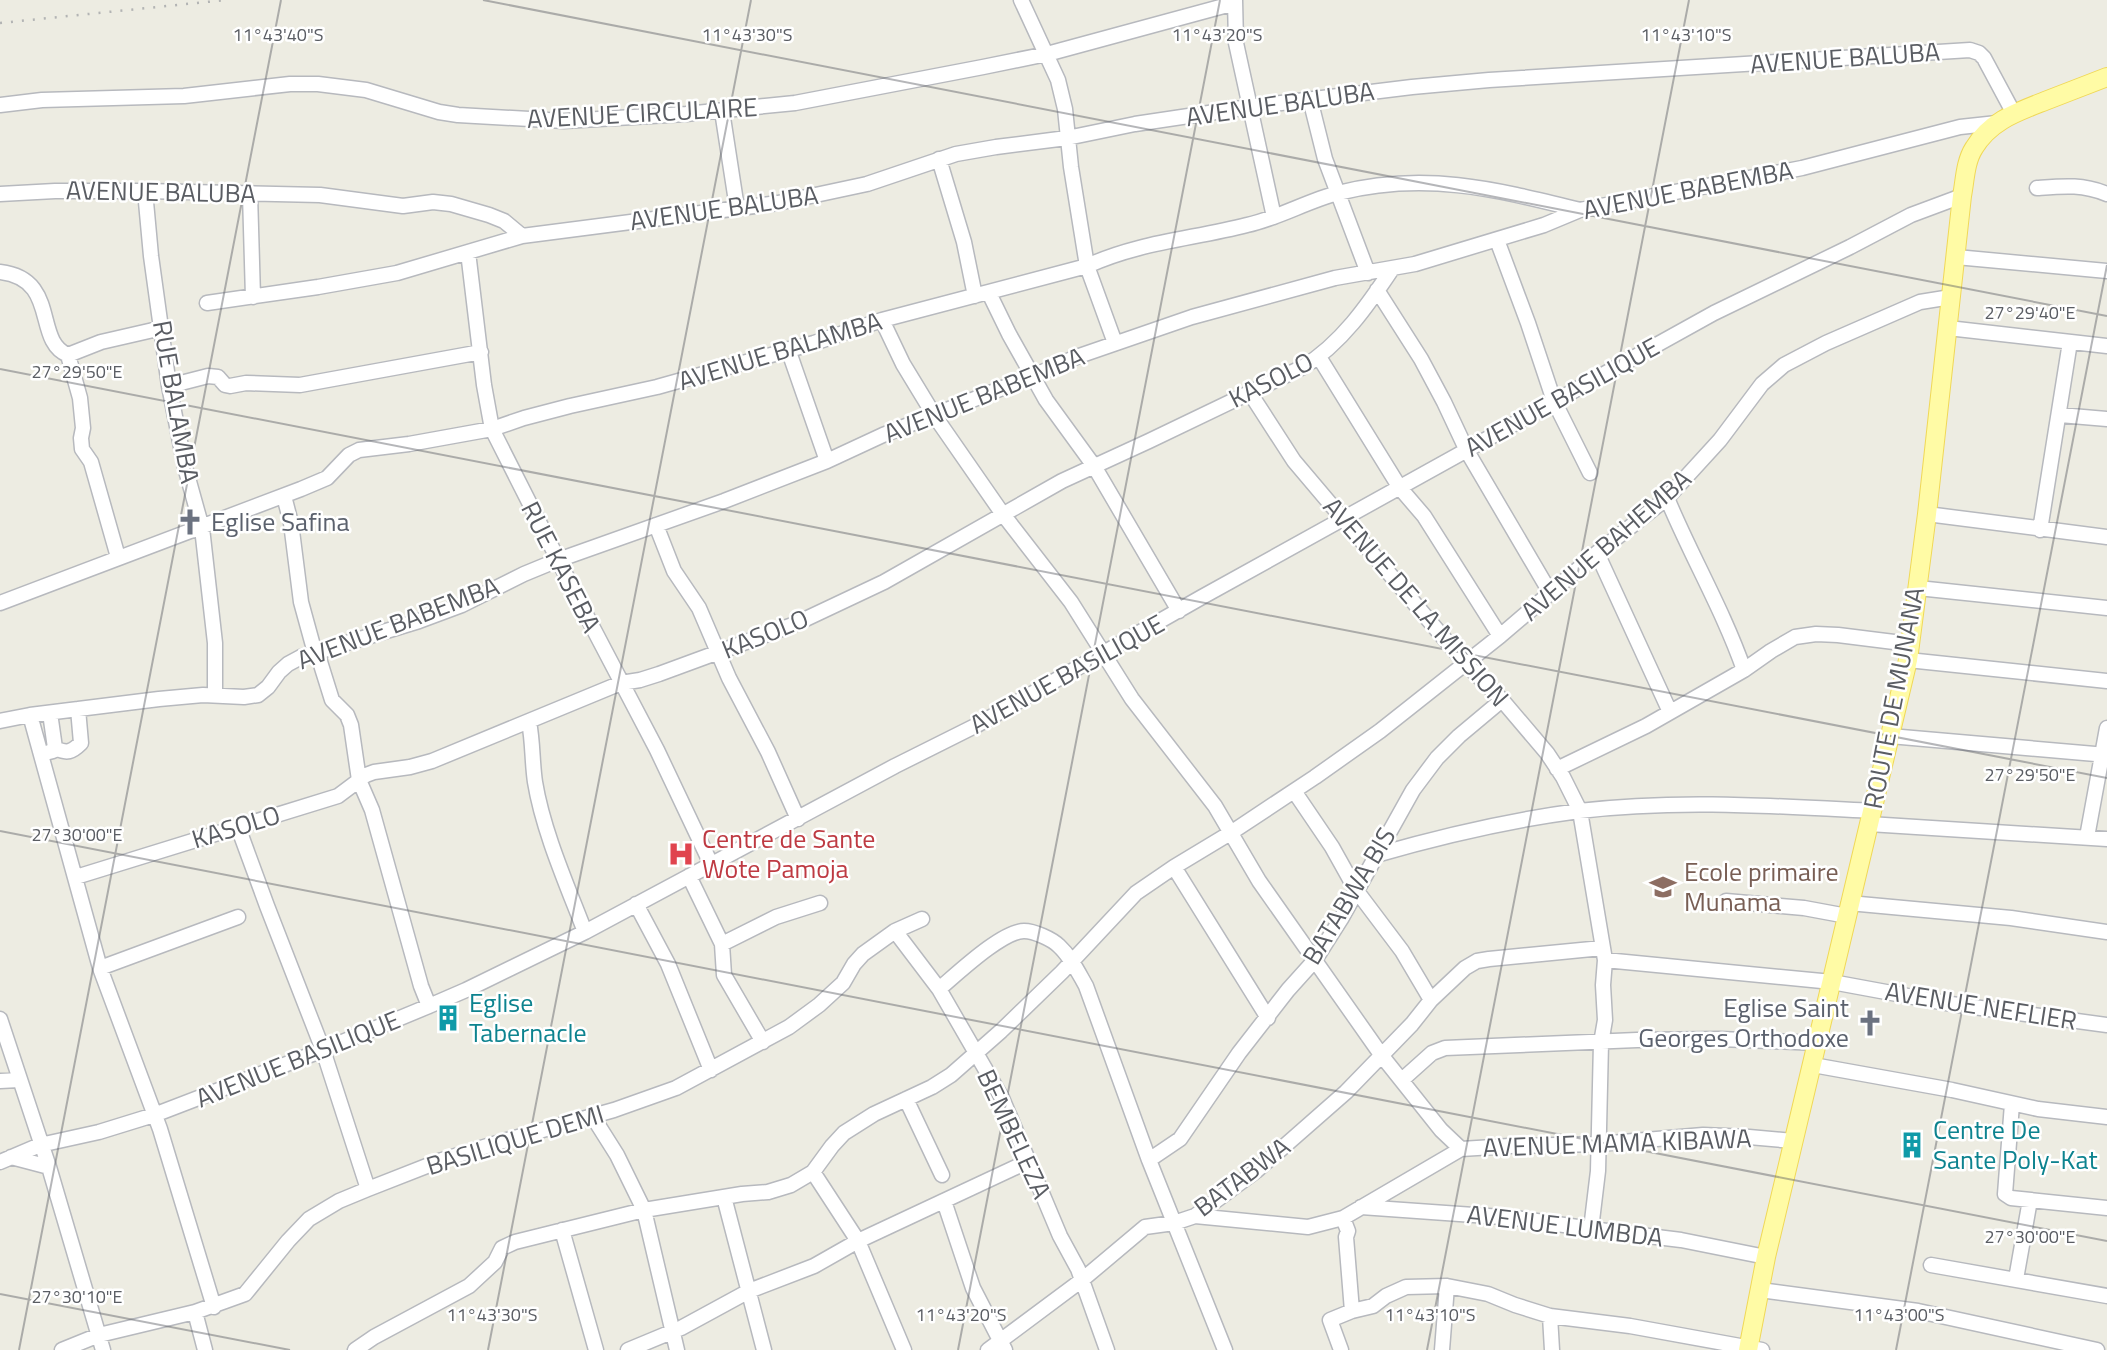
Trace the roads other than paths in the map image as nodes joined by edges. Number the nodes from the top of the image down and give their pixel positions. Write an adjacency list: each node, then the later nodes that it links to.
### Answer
1 (1021, 0): 3 (street)
2 (1235, 2): 3 (street, AVENUE CIRCULAIRE); 7 (street)
3 (1047, 54): 8 (street, AVENUE CIRCULAIRE); 11 (street)
4 (2107, 77): 9 (main road, ROUTE DE MUNANA)
5 (1310, 99): 7 (street, AVENUE BALUBA); 9 (street, AVENUE BALUBA); 15 (street)
6 (0, 105): 8 (street, AVENUE CIRCULAIRE)
7 (1249, 107): 11 (street, AVENUE BALUBA); 22 (street)
8 (722, 111): 20 (street)
9 (2013, 113): 10 (main road, ROUTE DE MUNANA)
10 (1997, 123): 19 (main road, ROUTE DE MUNANA); 21 (street, AVENUE BABEMBA)
11 (1067, 138): 12 (street, AVENUE BALUBA); 27 (street)
12 (939, 159): 20 (street, AVENUE BALUBA); 33 (street)
13 (2037, 188): 18 (street)
14 (145, 191): 16 (street, AVENUE BALUBA); 17 (street, AVENUE BALUBA); 38 (street, RUE BALAMBA)
15 (1338, 193): 21 (street, AVENUE BALAMBA); 22 (street, AVENUE BALAMBA); 31 (street)
16 (0, 194)
17 (250, 194): 23 (street, AVENUE BALUBA); 34 (street)
18 (2107, 194)
19 (1962, 196): 26 (main road, ROUTE DE MUNANA); 50 (street, AVENUE BASILIQUE)
20 (737, 208): 23 (street, AVENUE BALUBA)
21 (1580, 210): 24 (street, AVENUE BABEMBA)
22 (1274, 217): 27 (street, AVENUE BALAMBA)
23 (522, 236): 25 (street, AVENUE BALUBA)
24 (1497, 240): 28 (street, AVENUE BABEMBA); 50 (street)
25 (468, 252): 34 (street, AVENUE BALUBA); 44 (street, RUE KASEBA)
26 (1956, 257): 29 (street); 35 (main road, ROUTE DE MUNANA)
27 (1087, 266): 33 (street, AVENUE BALAMBA); 41 (street)
28 (1392, 269): 31 (street, AVENUE BABEMBA); 32 (street, KASOLO)
29 (2107, 271)
30 (0, 272): 45 (street)
31 (1368, 273): 41 (street, AVENUE BABEMBA)
32 (1377, 290): 46 (street, KASOLO); 55 (street)
33 (982, 295): 37 (street, AVENUE BALAMBA); 47 (street)
34 (253, 297): 36 (street, AVENUE BALUBA)
35 (1951, 298): 39 (main road, ROUTE DE MUNANA); 61 (street, AVENUE BAHEMBA)
36 (206, 303)
37 (882, 320): 43 (street, AVENUE BALAMBA); 51 (street, AVENUE MAMA KIBAWA)
38 (162, 328): 45 (street); 48 (street, RUE BALAMBA)
39 (1948, 328): 40 (street); 63 (main road, ROUTE DE MUNANA)
40 (2070, 342): 42 (street); 52 (street)
41 (1115, 343): 47 (street, AVENUE BABEMBA)
42 (2107, 346)
43 (788, 349): 54 (street, AVENUE BALAMBA); 56 (street)
44 (481, 352): 48 (street); 54 (street, RUE KASEBA)
45 (68, 355): 70 (street)
46 (1319, 357): 49 (street, KASOLO); 59 (street)
47 (1033, 376): 51 (street, AVENUE BABEMBA); 57 (street)
48 (169, 386): 66 (street, RUE BALAMBA)
49 (1250, 393): 57 (street, KASOLO); 64 (street, AVENUE DE LA MISSION)
50 (1554, 401): 55 (street, AVENUE BASILIQUE); 58 (street)
51 (934, 415): 56 (street, AVENUE BABEMBA); 62 (street, AVENUE MAMA KIBAWA)
52 (2060, 415): 53 (street); 67 (street)
53 (2107, 419)
54 (492, 429): 60 (street, AVENUE BALAMBA); 71 (street, RUE KASEBA)
55 (1467, 451): 59 (street, AVENUE BASILIQUE); 73 (street)
56 (827, 461): 65 (street, AVENUE BABEMBA)
57 (1094, 466): 62 (street, KASOLO); 76 (street)
58 (1590, 473)
59 (1400, 488): 64 (street, AVENUE BASILIQUE); 77 (street)
60 (284, 496): 66 (street, AVENUE BALAMBA); 79 (street)
61 (1667, 498): 69 (street, AVENUE BAHEMBA); 83 (street)
62 (1002, 513): 80 (street, KASOLO); 81 (street, AVENUE MAMA KIBAWA)
63 (1927, 514): 67 (street); 72 (main road, ROUTE DE MUNANA)
64 (1343, 519): 76 (street, AVENUE BASILIQUE); 82 (street, AVENUE DE LA MISSION)
65 (656, 525): 71 (street, AVENUE BABEMBA); 80 (street)
66 (202, 528): 70 (street, AVENUE BALAMBA); 86 (street, RUE BALAMBA)
67 (2040, 530): 68 (street)
68 (2107, 537)
69 (1597, 552): 73 (street, AVENUE BAHEMBA); 89 (street)
70 (118, 557): 74 (street, AVENUE BALAMBA)
71 (558, 560): 79 (street, AVENUE BABEMBA); 85 (street, RUE KASEBA)
72 (1917, 588): 75 (street); 78 (main road, ROUTE DE MUNANA)
73 (1551, 594): 77 (street, AVENUE BAHEMBA)
74 (0, 602)
75 (2107, 608)
76 (1179, 611): 81 (street, AVENUE BASILIQUE)
77 (1500, 636): 82 (street, AVENUE BAHEMBA)
78 (1909, 652): 83 (street); 84 (street); 95 (main road, ROUTE DE MUNANA)
79 (316, 653): 86 (street, AVENUE BABEMBA); 100 (street)
80 (718, 653): 85 (street, KASOLO); 104 (street)
81 (1103, 653): 104 (street, AVENUE BASILIQUE); 106 (street, AVENUE MAMA KIBAWA)
82 (1465, 663): 87 (street, AVENUE DE LA MISSION); 101 (street, AVENUE BAHEMBA)
83 (1744, 670): 89 (street)
84 (2107, 681)
85 (621, 683): 93 (street, KASOLO); 110 (street, RUE KASEBA)
86 (215, 695): 88 (street, AVENUE BABEMBA)
87 (1502, 700): 99 (street, AVENUE DE LA MISSION); 109 (street, BATABWA BIS)
88 (78, 709): 90 (street, AVENUE BABEMBA); 96 (street)
89 (1670, 712): 99 (street)
90 (50, 713): 91 (street, AVENUE BABEMBA); 96 (street)
91 (30, 715): 92 (street, AVENUE BABEMBA); 97 (street)
92 (0, 721)
93 (529, 722): 100 (street, KASOLO); 122 (street)
94 (2107, 728): 98 (street)
95 (1890, 736): 98 (street); 103 (main road, ROUTE DE MUNANA)
96 (55, 748): 97 (street)
97 (40, 754): 113 (street)
98 (2104, 754): 107 (street)
99 (1558, 769): 102 (street, AVENUE DE LA MISSION)
100 (359, 780): 105 (street, KASOLO); 132 (street)
101 (1294, 791): 106 (street, AVENUE BAHEMBA); 114 (street)
102 (1580, 811): 103 (street); 109 (street); 125 (street, AVENUE DE LA MISSION)
103 (1870, 818): 107 (street); 118 (main road, ROUTE DE MUNANA)
104 (798, 819): 110 (street, AVENUE BASILIQUE)
105 (239, 827): 113 (street, KASOLO); 139 (street)
106 (1232, 832): 111 (street, AVENUE BAHEMBA); 126 (street, AVENUE MAMA KIBAWA)
107 (2087, 837): 108 (street)
108 (2107, 839)
109 (1376, 856): 114 (street, BATABWA BIS)
110 (711, 864): 112 (street, AVENUE BASILIQUE)
111 (1174, 867): 127 (street, AVENUE BAHEMBA); 133 (street)
112 (689, 876): 117 (street, AVENUE BASILIQUE); 124 (street)
113 (76, 877): 128 (street)
114 (1356, 890): 126 (street, BATABWA BIS); 131 (street)
115 (1726, 901): 118 (street)
116 (820, 902): 124 (street)
117 (636, 904): 122 (street, AVENUE BASILIQUE); 143 (street)
118 (1848, 909): 123 (street); 129 (main road, ROUTE DE MUNANA)
119 (238, 917): 128 (street)
120 (922, 919): 121 (street, BASILIQUE DEMI)
121 (895, 931): 130 (street, BEMBELEZA); 136 (street, BASILIQUE DEMI)
122 (585, 932): 132 (street, AVENUE BASILIQUE)
123 (2107, 932)
124 (722, 944): 136 (street)
125 (1604, 954): 129 (street, AVENUE NEFLIER); 131 (street, AVENUE NEFLIER); 137 (street)
126 (1315, 960): 133 (street, BATABWA BIS); 141 (street, AVENUE MAMA KIBAWA)
127 (1072, 962): 130 (street); 140 (street, AVENUE BAHEMBA); 157 (street)
128 (100, 968): 149 (street)
129 (1832, 982): 135 (street, AVENUE NEFLIER); 138 (main road, ROUTE DE MUNANA)
130 (939, 989): 140 (street, BEMBELEZA)
131 (1432, 1000): 141 (street, BATABWA)
132 (429, 1006): 139 (street, AVENUE BASILIQUE)
133 (1268, 1018): 157 (street, BATABWA BIS)
134 (0, 1020): 145 (street)
135 (2107, 1025)
136 (762, 1042): 143 (street, BASILIQUE DEMI)
137 (1601, 1043): 138 (street); 144 (street); 153 (street)
138 (1818, 1043): 142 (main road, ROUTE DE MUNANA)
139 (323, 1050): 149 (street, AVENUE BASILIQUE); 162 (street)
140 (975, 1052): 147 (street, AVENUE BAHEMBA); 158 (street, BEMBELEZA)
141 (1382, 1056): 144 (street, AVENUE MAMA KIBAWA); 169 (street, BATABWA)
142 (1813, 1065): 148 (street); 152 (main road, ROUTE DE MUNANA)
143 (711, 1070): 150 (street, BASILIQUE DEMI)
144 (1398, 1074): 155 (street, AVENUE MAMA KIBAWA)
145 (19, 1080): 146 (street); 154 (street)
146 (0, 1081)
147 (906, 1099): 160 (street, AVENUE BAHEMBA); 161 (street)
148 (2012, 1104): 151 (street); 164 (street)
149 (155, 1115): 154 (street, AVENUE BASILIQUE); 183 (street)
150 (593, 1117): 162 (street, BASILIQUE DEMI); 168 (street)
151 (2107, 1117)
152 (1793, 1141): 153 (street, AVENUE MAMA KIBAWA); 175 (main road, ROUTE DE MUNANA)
153 (1599, 1144): 155 (street, AVENUE MAMA KIBAWA); 172 (street)
154 (40, 1145): 156 (street, AVENUE BASILIQUE); 159 (street)
155 (1461, 1149): 166 (street)
156 (6, 1159): 159 (street)
157 (1149, 1160): 171 (street)
158 (1029, 1161): 165 (street); 178 (street, BEMBELEZA)
159 (49, 1167): 188 (street)
160 (813, 1172): 163 (street); 174 (street)
161 (942, 1175)
162 (368, 1189): 183 (street, BASILIQUE DEMI)
163 (724, 1197): 168 (street); 181 (street)
164 (2030, 1200): 167 (street); 177 (street)
165 (944, 1201): 174 (street); 189 (street)
166 (1362, 1207): 170 (street); 172 (street, AVENUE LUMBDA)
167 (2107, 1208)
168 (644, 1210): 173 (street); 187 (street)
169 (1195, 1216): 170 (street); 171 (street, BATABWA)
170 (1343, 1218): 184 (street)
171 (1174, 1223): 178 (street, BATABWA); 202 (street)
172 (1591, 1229): 175 (street, AVENUE LUMBDA)
173 (562, 1230): 194 (street); 195 (street)
174 (858, 1241): 181 (street); 199 (street)
175 (1766, 1257): 180 (main road, ROUTE DE MUNANA)
176 (1931, 1265): 177 (street)
177 (2016, 1279): 182 (street)
178 (1082, 1280): 189 (street, BATABWA); 201 (street, BEMBELEZA)
179 (1447, 1286): 184 (street); 186 (street); 204 (street)
180 (1760, 1290): 190 (main road, ROUTE DE MUNANA); 206 (street)
181 (749, 1291): 187 (street); 198 (street)
182 (2107, 1296)
183 (214, 1307): 185 (street, BASILIQUE DEMI)
184 (1352, 1311): 203 (street)
185 (195, 1312): 188 (street, BASILIQUE DEMI); 193 (street)
186 (1550, 1316): 190 (street); 205 (street)
187 (671, 1332): 196 (street); 197 (street)
188 (99, 1335): 191 (street, BASILIQUE DEMI); 192 (street)
189 (1003, 1345): 200 (street, BATABWA)
190 (1753, 1349)
191 (62, 1350)
192 (103, 1350)
193 (205, 1350)
194 (355, 1350)
195 (596, 1350)
196 (628, 1350)
197 (677, 1350)
198 (764, 1350)
199 (904, 1350)
200 (988, 1350)
201 (1107, 1350)
202 (1225, 1350)
203 (1341, 1350)
204 (1442, 1350)
205 (1552, 1350)
206 (2097, 1350)

